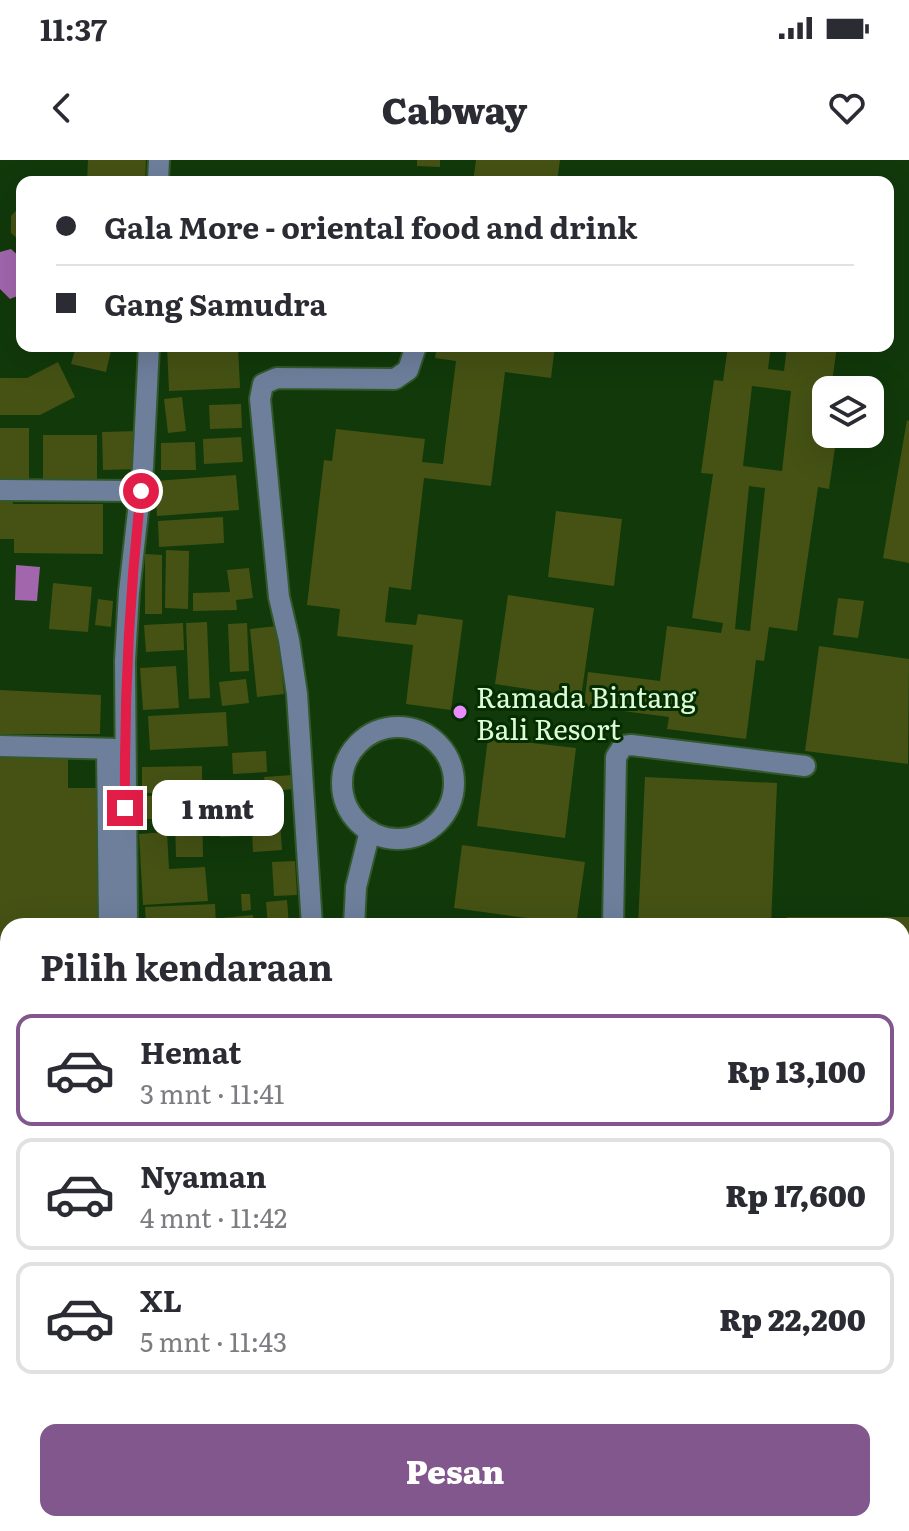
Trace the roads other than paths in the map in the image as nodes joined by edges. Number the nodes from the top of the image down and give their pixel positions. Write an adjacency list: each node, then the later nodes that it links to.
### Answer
1 (149, 352): 4 (street)
2 (414, 352): 11 (street)
3 (0, 490): 4 (street)
4 (141, 491): 6 (street)
5 (0, 746): 6 (street)
6 (116, 749): 9 (street); 10 (street)
7 (805, 766): 13 (street)
8 (370, 831): 8 (street); 12 (street)
9 (109, 918)
10 (127, 918)
11 (311, 918)
12 (354, 918)
13 (613, 918)

